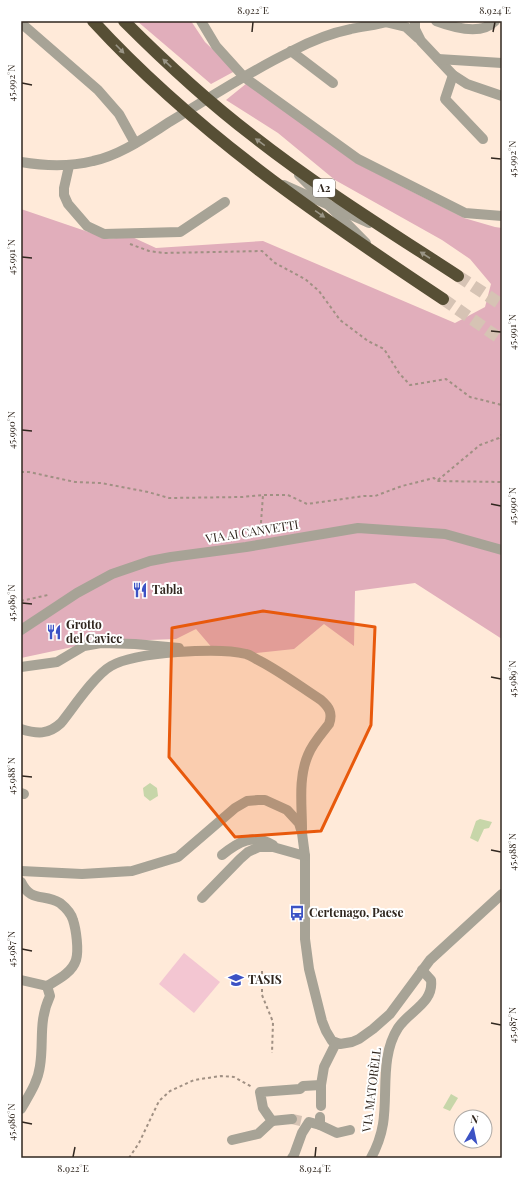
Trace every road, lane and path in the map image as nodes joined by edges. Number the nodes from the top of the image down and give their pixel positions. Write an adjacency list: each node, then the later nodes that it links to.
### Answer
1 (93, 21): 22 (highway, A2, one-way to 22)
2 (124, 21): 19 (highway, A2, one-way to 2)
3 (201, 21): 14 (street)
4 (415, 21): 9 (street)
5 (436, 21): 6 (street)
6 (495, 21)
7 (388, 22): 9 (street); 10 (street)
8 (21, 23): 18 (street)
9 (421, 41): 11 (street)
10 (291, 51): 14 (street); 15 (street)
11 (438, 59): 12 (street); 13 (street)
12 (502, 63)
13 (453, 75): 16 (street); 17 (street)
14 (241, 79): 18 (street); 25 (street)
15 (333, 83)
16 (502, 96)
17 (483, 139)
18 (134, 143): 21 (street)
19 (283, 159): 24 (street); 27 (highway, A2)
20 (21, 162): 21 (street)
21 (69, 166): 26 (street)
22 (269, 178): 24 (street); 28 (highway, A2, one-way to 28)
23 (225, 202): 26 (street)
24 (329, 205): 27 (street); 28 (street)
25 (502, 216)
26 (117, 233): 31 (path)
27 (391, 233): 29 (highway, A2, one-way to 27)
28 (377, 254): 30 (highway, A2)
29 (458, 276)
30 (443, 299)
31 (502, 405)
32 (502, 434): 34 (path)
33 (21, 472): 36 (path)
34 (437, 481): 35 (path); 36 (path)
35 (502, 482)
36 (263, 494): 37 (path)
37 (259, 545): 38 (street, VIA AI CANVETTI); 41 (street, VIA AI CANVETTI)
38 (502, 550)
39 (48, 595): 40 (path)
40 (21, 601)
41 (21, 630)
42 (195, 651): 43 (street); 44 (street); 45 (street)
43 (21, 667)
44 (21, 729)
45 (302, 833): 48 (street); 49 (street)
46 (282, 850): 47 (street); 48 (street); 52 (street)
47 (222, 855)
48 (304, 856): 57 (street)
49 (21, 871)
50 (21, 882): 56 (street)
51 (502, 894): 53 (street)
52 (202, 898)
53 (422, 970): 57 (street); 69 (street, VIA MATORÈLL)
54 (262, 971): 58 (path)
55 (21, 980): 56 (street)
56 (47, 986): 62 (street)
57 (336, 1043): 59 (street)
58 (272, 1053)
59 (321, 1085): 60 (street); 61 (street)
60 (260, 1092): 63 (street); 67 (path)
61 (321, 1106)
62 (21, 1109)
63 (272, 1120): 64 (street); 66 (street)
64 (301, 1120): 65 (street); 68 (street)
65 (350, 1130)
66 (232, 1140)
67 (129, 1158)
68 (292, 1158)
69 (371, 1158)

